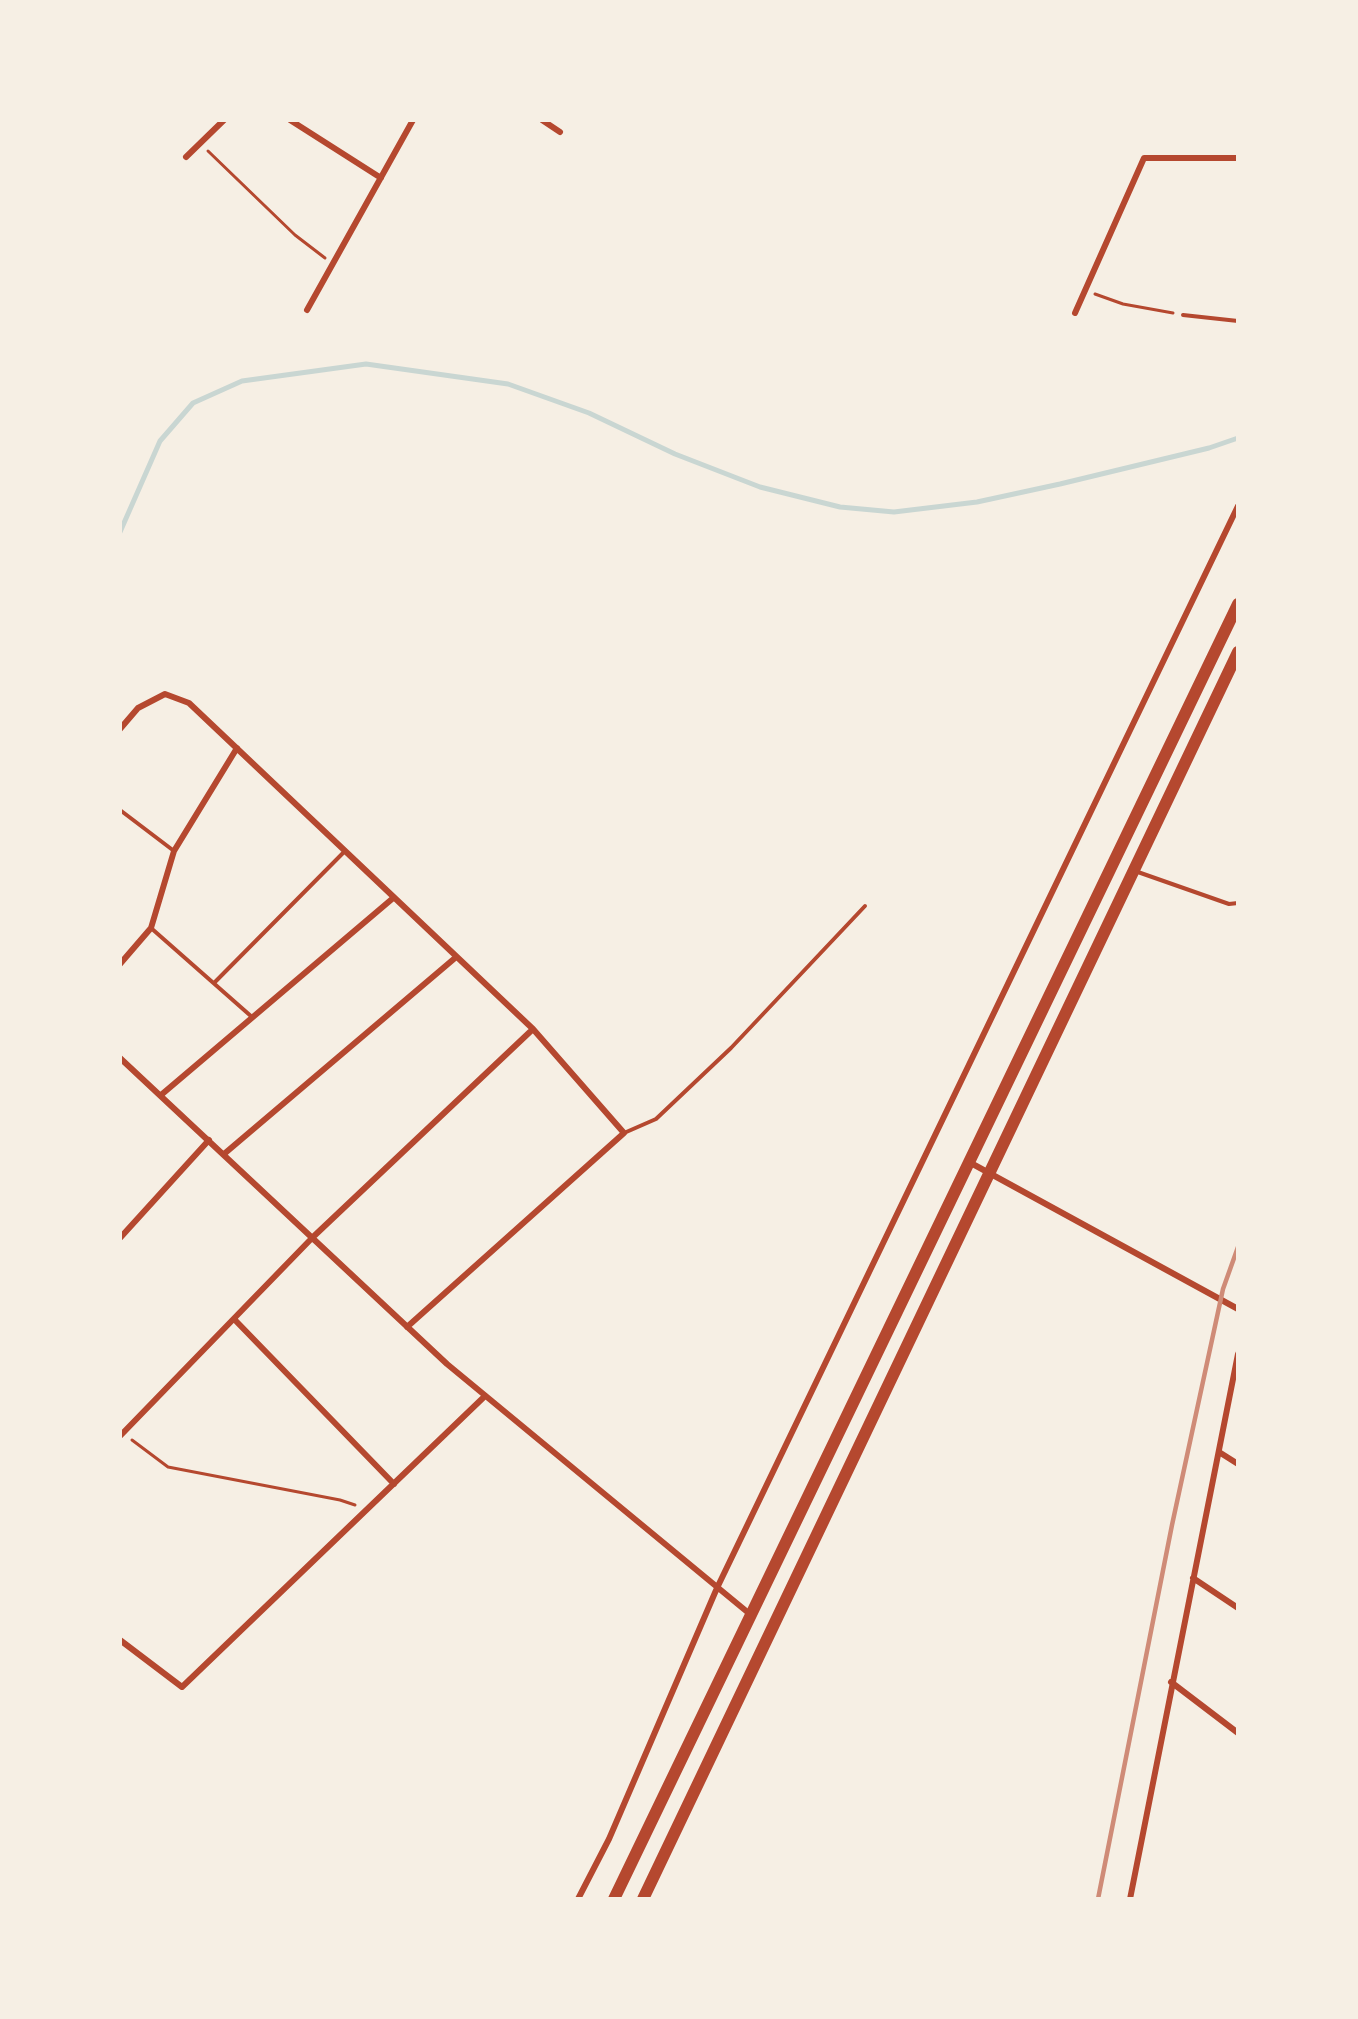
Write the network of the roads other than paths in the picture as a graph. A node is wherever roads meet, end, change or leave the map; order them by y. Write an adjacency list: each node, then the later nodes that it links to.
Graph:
1 (290, 120): 8 (street)
2 (413, 120): 8 (street)
3 (542, 120): 5 (street)
4 (220, 121): 6 (street)
5 (560, 132)
6 (186, 158)
7 (1238, 158): 10 (street)
8 (381, 178): 9 (street)
9 (307, 310)
10 (1075, 313)
11 (1183, 315): 12 (lane)
12 (1238, 321)
13 (1238, 506): 50 (street)
14 (1238, 604): 36 (highway)
15 (1238, 652): 21 (highway)
16 (120, 729): 17 (street)
17 (237, 748): 19 (street); 20 (street)
18 (120, 810): 19 (lane)
19 (174, 851): 25 (street)
20 (344, 852): 22 (street); 28 (lane)
21 (1134, 871): 23 (lane); 37 (highway)
22 (392, 899): 26 (street); 29 (street)
23 (1238, 903)
24 (865, 906): 33 (lane)
25 (151, 928): 27 (street); 28 (lane)
26 (455, 958): 30 (street); 35 (street)
27 (120, 964)
28 (214, 983): 29 (lane)
29 (253, 1017): 32 (street)
30 (533, 1029): 33 (street); 38 (street)
31 (120, 1058): 32 (street)
32 (160, 1095): 34 (street)
33 (624, 1133): 42 (street)
34 (209, 1140): 35 (street); 39 (street)
35 (224, 1154): 38 (street)
36 (969, 1162): 37 (street); 52 (highway)
37 (989, 1174): 40 (street); 58 (highway)
38 (314, 1237): 41 (street); 42 (street)
39 (120, 1238)
40 (1238, 1309)
41 (234, 1319): 45 (street); 48 (street)
42 (407, 1327): 44 (street)
43 (1238, 1354): 46 (street)
44 (485, 1396): 48 (street); 50 (street)
45 (122, 1435)
46 (1219, 1452): 47 (street); 49 (street)
47 (1238, 1464)
48 (394, 1484): 53 (street)
49 (1193, 1578): 51 (street); 54 (street)
50 (717, 1588): 52 (street); 56 (street)
51 (1238, 1608)
52 (752, 1615): 57 (highway)
53 (120, 1640)
54 (1171, 1682): 55 (street); 59 (street)
55 (1238, 1733)
56 (578, 1899)
57 (614, 1899)
58 (643, 1899)
59 (1130, 1899)

